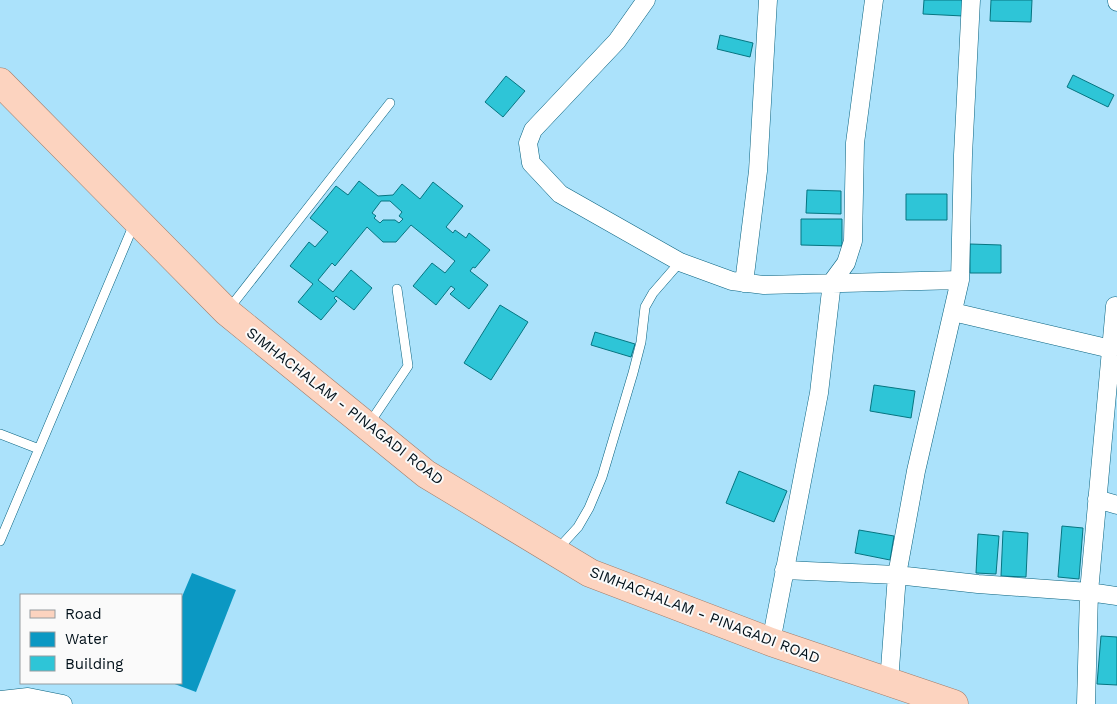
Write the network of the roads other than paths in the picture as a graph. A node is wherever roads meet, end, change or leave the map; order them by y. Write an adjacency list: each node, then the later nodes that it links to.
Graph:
1 (646, 0): 8 (street)
2 (768, 0): 11 (street)
3 (874, 0): 10 (street)
4 (971, 0): 9 (street)
5 (7, 93): 7 (main road, SIMHACHALAM - PINAGADI ROAD)
6 (390, 103): 14 (lane)
7 (136, 220): 14 (main road, SIMHACHALAM - PINAGADI ROAD); 19 (lane)
8 (680, 262): 11 (street); 23 (lane)
9 (960, 280): 10 (street); 15 (street)
10 (832, 282): 11 (street); 24 (street)
11 (744, 283)
12 (397, 289): 17 (lane)
13 (1116, 304): 16 (street)
14 (227, 312): 17 (main road, SIMHACHALAM - PINAGADI ROAD)
15 (953, 312): 16 (street); 25 (street)
16 (1110, 350): 20 (street)
17 (367, 426): 23 (main road, SIMHACHALAM - PINAGADI ROAD)
18 (0, 434): 19 (lane)
19 (39, 449): 22 (lane)
20 (1097, 499): 21 (street); 26 (street)
21 (1117, 505)
22 (0, 541)
23 (555, 552): 28 (main road, SIMHACHALAM - PINAGADI ROAD)
24 (784, 570): 25 (street); 28 (street)
25 (897, 575): 26 (street); 29 (street)
26 (1089, 592): 27 (street); 33 (street)
27 (1117, 596)
28 (770, 642): 29 (main road, SIMHACHALAM - PINAGADI ROAD)
29 (888, 682): 32 (main road, SIMHACHALAM - PINAGADI ROAD)
30 (0, 700): 31 (street)
31 (63, 704)
32 (954, 704)
33 (1086, 704)

